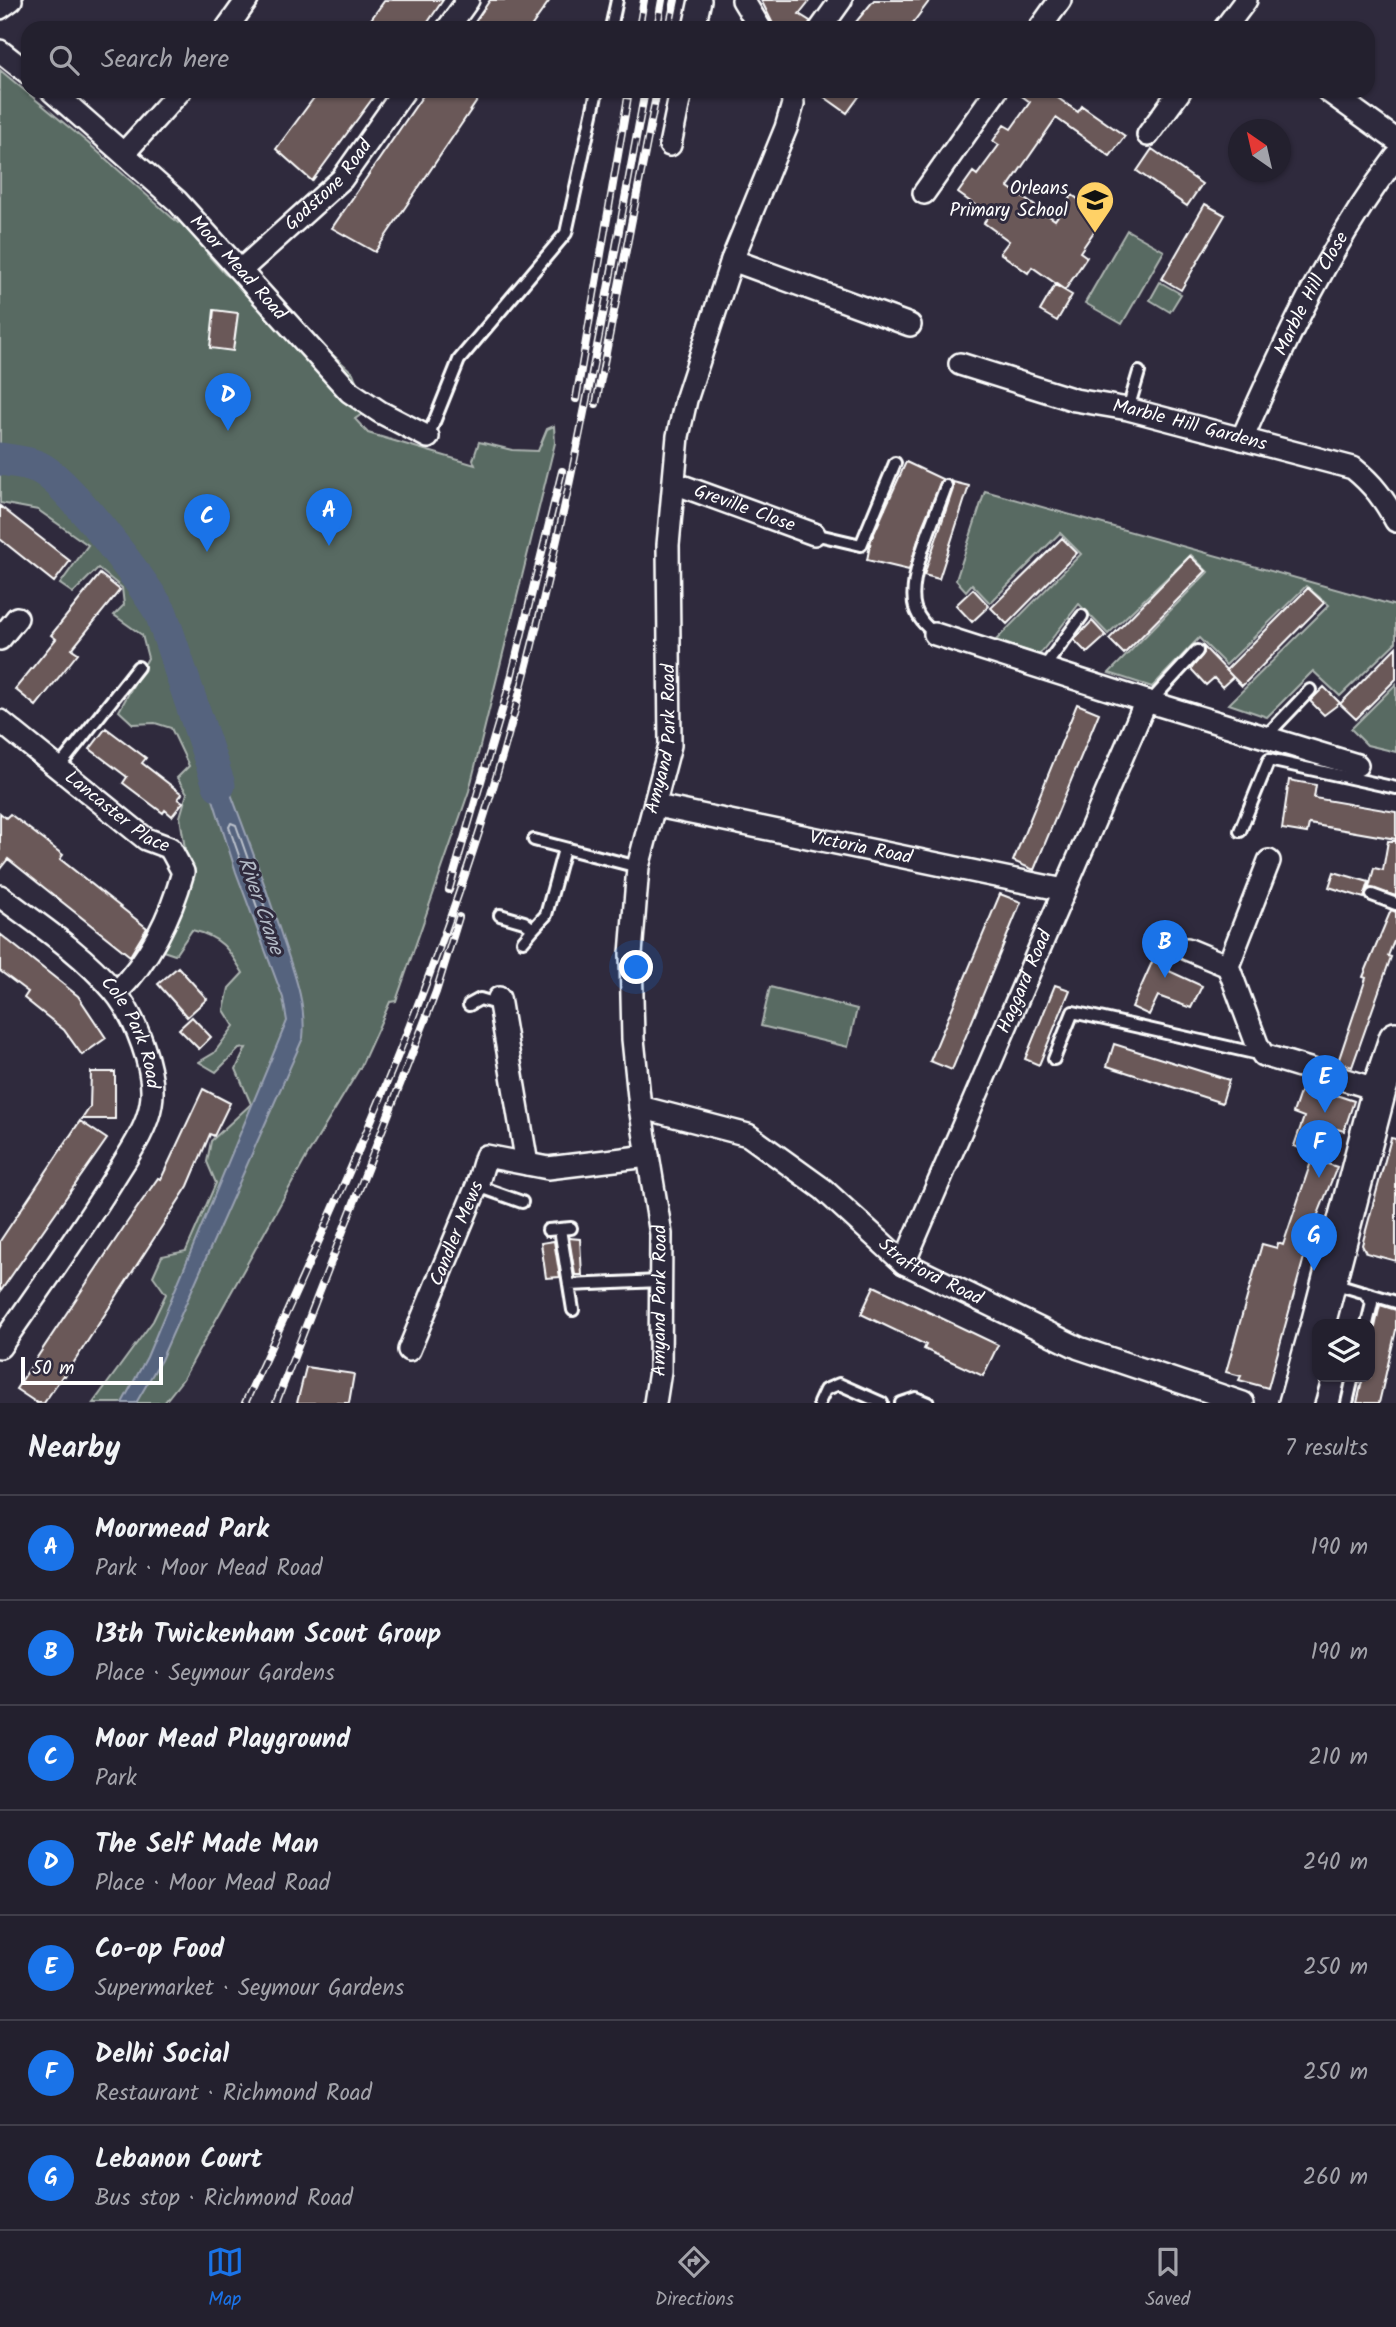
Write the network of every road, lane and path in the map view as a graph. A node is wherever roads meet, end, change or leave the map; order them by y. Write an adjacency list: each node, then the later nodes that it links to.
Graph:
1 (11, 0): 10 (street)
2 (247, 0): 11 (street)
3 (467, 0): 12 (street)
4 (618, 0): 13 (lane)
5 (700, 0): 14 (street)
6 (743, 0): 15 (street)
7 (841, 0): 16 (street)
8 (1060, 0): 17 (street)
9 (1245, 0): 18 (street)
10 (0, 8)
11 (232, 21)
12 (453, 21)
13 (613, 21)
14 (696, 21)
15 (756, 21)
16 (826, 21)
17 (1045, 21)
18 (1231, 21)
19 (0, 51): 20 (street)
20 (21, 68)
21 (60, 98): 33 (street, Moor Mead Road)
22 (174, 98): 33 (street)
23 (399, 98): 37 (street, Godstone Road)
24 (595, 98): 42 (lane)
25 (680, 98): 32 (street)
26 (793, 98): 36 (street, Amyand Park Road)
27 (991, 98): 35 (street)
28 (1175, 98): 30 (street)
29 (1338, 98): 31 (street)
30 (1148, 135)
31 (1396, 140)
32 (670, 145)
33 (125, 152): 37 (street, Moor Mead Road)
34 (1396, 157): 43 (street, Marble Hill Close)
35 (924, 193)
36 (732, 260): 38 (street); 45 (street, Amyand Park Road)
37 (242, 269): 42 (street, Moor Mead Road)
38 (909, 325)
39 (960, 364): 41 (street, Marble Hill Gardens)
40 (1139, 372): 41 (lane)
41 (1128, 409): 43 (street, Marble Hill Gardens)
42 (428, 437)
43 (1242, 439): 47 (street, Marble Hill Gardens)
44 (895, 463): 48 (lane)
45 (674, 483): 48 (street, Greville Close); 63 (street, Amyand Park Road)
46 (946, 486): 51 (lane)
47 (1396, 521)
48 (814, 534)
49 (1082, 616): 55 (lane)
50 (17, 618): 52 (street)
51 (935, 634): 55 (street)
52 (0, 639)
53 (1197, 650): 57 (lane)
54 (138, 667): 61 (lane)
55 (1043, 669): 57 (street)
56 (1310, 690): 59 (lane)
57 (1148, 702): 59 (street); 69 (street, Haggard Road)
58 (0, 721): 61 (street, Lancaster Place)
59 (1265, 737): 60 (street)
60 (1357, 765)
61 (59, 768): 78 (street, Lancaster Place)
62 (1396, 788): 64 (lane)
63 (657, 806): 68 (street, Amyand Park Road); 69 (street, Victoria Road)
64 (1240, 831)
65 (534, 840): 66 (lane)
66 (564, 849): 68 (lane); 74 (lane)
67 (1269, 861): 77 (street)
68 (638, 867): 85 (street, Amyand Park Road)
69 (1064, 890): 91 (street, Haggard Road)
70 (1372, 895): 72 (lane)
71 (0, 896): 78 (street, Cole Park Road)
72 (1396, 904)
73 (500, 915): 74 (lane)
74 (533, 929): 75 (lane)
75 (523, 941)
76 (1186, 949): 77 (street)
77 (1228, 966): 82 (street)
78 (116, 993): 100 (street, Cole Park Road)
79 (499, 1002): 80 (lane); 87 (street)
80 (469, 1005)
81 (1396, 1039): 84 (main road)
82 (1263, 1055): 83 (lane); 84 (street)
83 (1054, 1059)
84 (1386, 1081): 93 (main road)
85 (640, 1107): 86 (street, Amyand Park Road); 91 (street, Strafford Road)
86 (648, 1156): 87 (street, Candler Mews); 92 (street, Amyand Park Road)
87 (527, 1164): 88 (street, Candler Mews)
88 (477, 1186): 89 (lane); 102 (street, Candler Mews)
89 (522, 1202)
90 (560, 1229): 94 (lane)
91 (904, 1263): 109 (street, Strafford Road)
92 (660, 1281): 94 (lane); 104 (street, Amyand Park Road)
93 (1330, 1282): 95 (lane); 98 (main road)
94 (569, 1285): 97 (lane)
95 (1364, 1291): 96 (lane); 99 (lane)
96 (1396, 1302)
97 (573, 1310)
98 (1320, 1319)
99 (1368, 1319)
100 (0, 1347)
101 (1312, 1347): 110 (main road)
102 (409, 1350)
103 (1352, 1382): 111 (lane)
104 (655, 1403)
105 (819, 1403): 106 (lane)
106 (881, 1403)
107 (901, 1403): 108 (lane)
108 (928, 1403)
109 (1243, 1403)
110 (1296, 1403)
111 (1347, 1403)

